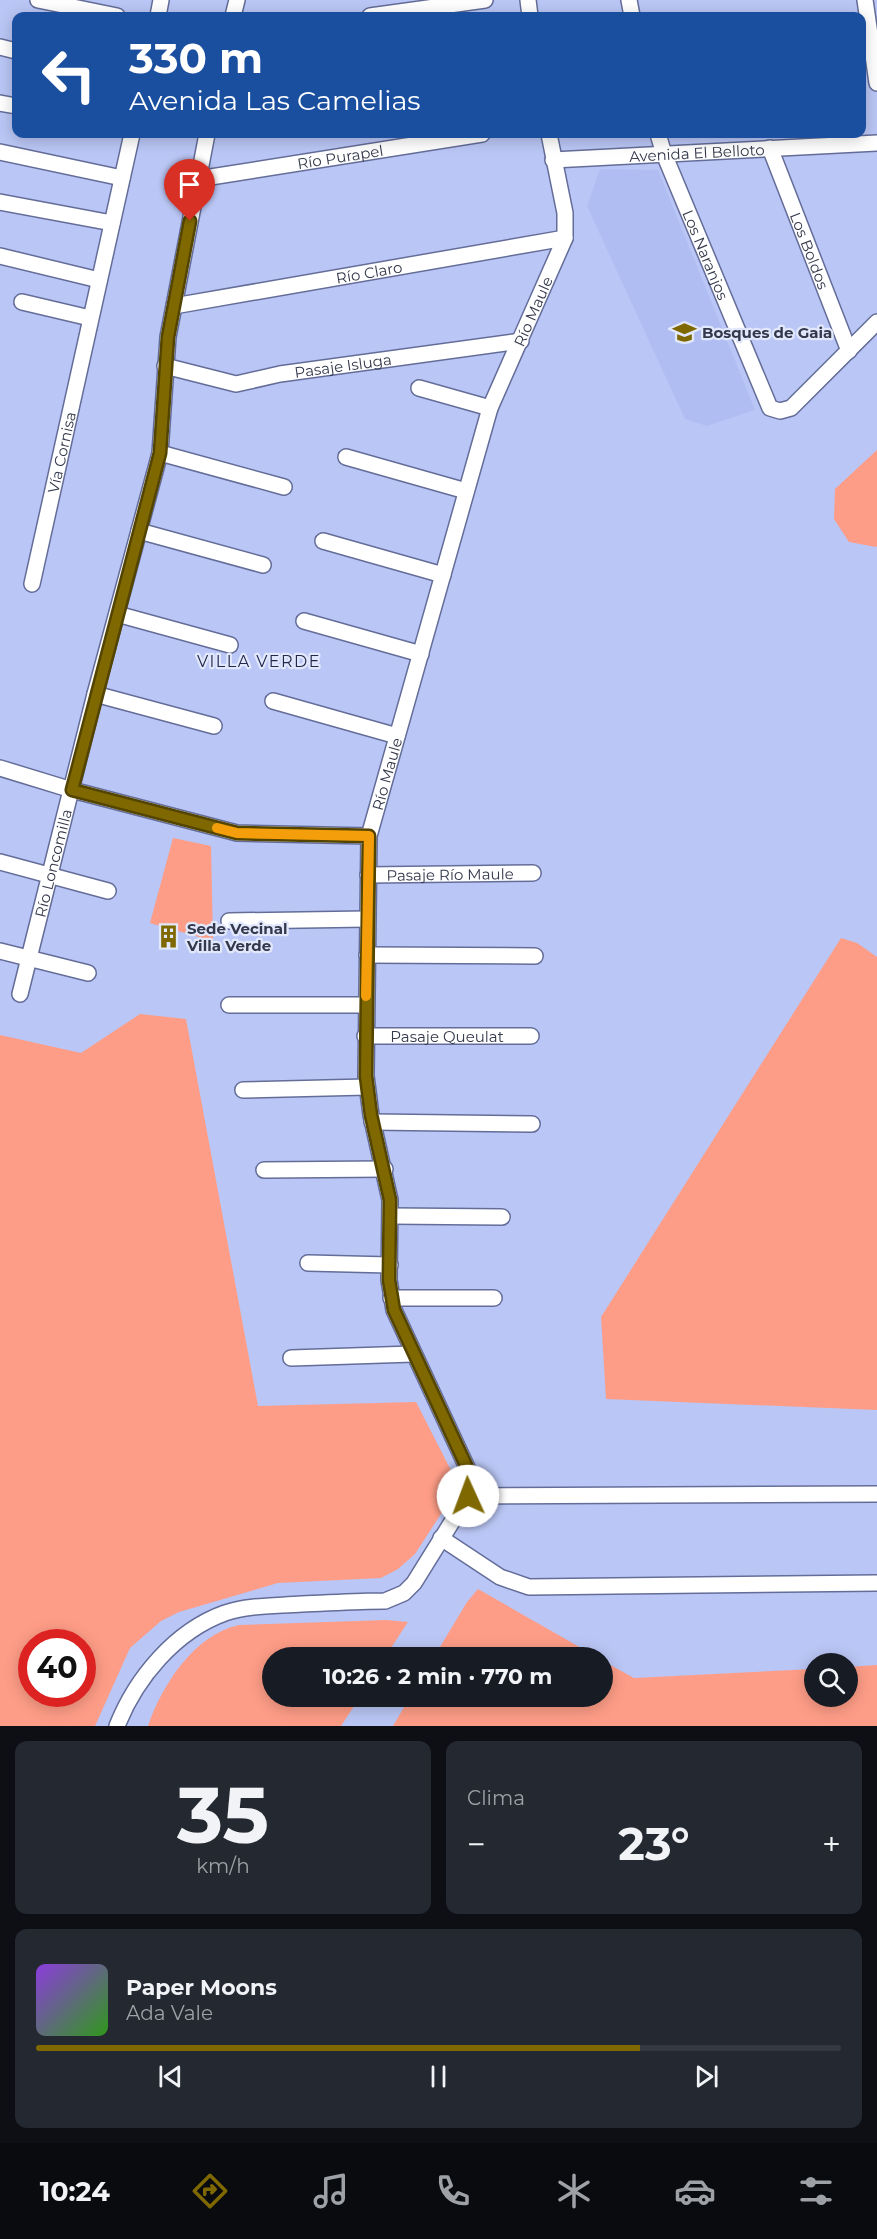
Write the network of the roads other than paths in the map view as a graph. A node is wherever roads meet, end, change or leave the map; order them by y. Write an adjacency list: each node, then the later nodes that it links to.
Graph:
1 (38, 0): 4 (street)
2 (485, 0): 5 (street)
3 (865, 0): 6 (street)
4 (97, 12)
5 (399, 12)
6 (870, 44): 7 (street)
7 (877, 83)
8 (131, 138): 18 (street, Vía Cornisa)
9 (206, 138): 19 (street, Río Loncomilla)
10 (457, 138): 19 (street, Río Purapel)
11 (550, 138): 17 (street, Río Maule)
12 (659, 138): 16 (street, Los Naranjos)
13 (877, 143): 14 (street, Avenida El Belloto)
14 (770, 148): 16 (street, Avenida El Belloto); 30 (street, Los Boldos)
15 (0, 152): 18 (street)
16 (664, 154): 17 (street, Avenida El Belloto); 30 (street, Los Naranjos)
17 (553, 160): 22 (street, Río Maule)
18 (122, 178): 21 (street, Vía Cornisa)
19 (198, 179): 26 (street, Río Loncomilla)
20 (0, 202): 21 (street)
21 (112, 223): 24 (street, Vía Cornisa)
22 (565, 238): 26 (street, Río Claro); 29 (street, Río Maule)
23 (0, 256): 24 (street)
24 (99, 280): 27 (street, Vía Cornisa)
25 (22, 302): 27 (street)
26 (174, 306): 31 (street, Río Loncomilla)
27 (90, 318): 42 (street, Vía Cornisa)
28 (877, 321): 30 (street, Los Naranjos)
29 (521, 341): 31 (street, Pasaje Isluga); 33 (street, Río Maule)
30 (849, 351)
31 (165, 366): 34 (street, Río Loncomilla)
32 (419, 388): 33 (street)
33 (489, 408): 37 (street, Río Maule)
34 (160, 453): 36 (street); 38 (street, Río Loncomilla)
35 (346, 457): 37 (street)
36 (284, 487)
37 (466, 491): 41 (street, Río Maule)
38 (139, 531): 40 (street); 43 (street, Río Loncomilla)
39 (323, 541): 41 (street)
40 (262, 565)
41 (443, 575): 46 (street, Río Maule)
42 (32, 584)
43 (117, 614): 45 (street); 47 (street, Río Loncomilla)
44 (304, 621): 46 (street)
45 (230, 645)
46 (421, 654): 50 (street, Río Maule)
47 (95, 694): 49 (street); 52 (street, Río Loncomilla)
48 (273, 701): 50 (street)
49 (214, 726)
50 (398, 736): 53 (street, Río Maule)
51 (0, 768): 52 (street)
52 (72, 790): 53 (street); 56 (street, Río Loncomilla)
53 (369, 836): 57 (street, Río Maule)
54 (0, 862): 56 (street)
55 (533, 873): 57 (street, Pasaje Río Maule)
56 (50, 875): 58 (street); 64 (street, Río Loncomilla)
57 (368, 875): 59 (street, Río Maule)
58 (108, 891)
59 (367, 919): 60 (street); 62 (street, Río Maule)
60 (229, 921)
61 (0, 951): 64 (street)
62 (367, 955): 63 (street); 68 (street, Río Maule)
63 (535, 956)
64 (30, 959): 65 (street); 66 (street, Río Loncomilla)
65 (88, 973)
66 (20, 994)
67 (229, 1005): 68 (street)
68 (366, 1005): 69 (street, Río Maule)
69 (365, 1036): 70 (street, Pasaje Queulat); 71 (street, Río Maule)
70 (531, 1036)
71 (367, 1087): 72 (street); 73 (street, Río Maule)
72 (243, 1090)
73 (372, 1122): 74 (street); 75 (street, Río Maule)
74 (532, 1124)
75 (385, 1169): 76 (street); 77 (street, Río Maule)
76 (264, 1170)
77 (391, 1216): 78 (street); 80 (street, Río Maule)
78 (502, 1217)
79 (308, 1263): 80 (street)
80 (390, 1265): 81 (street, Río Maule)
81 (391, 1298): 82 (street); 83 (street, Río Maule)
82 (494, 1298)
83 (413, 1354): 84 (street); 86 (street, Río Maule)
84 (291, 1358)
85 (877, 1494): 86 (street)
86 (468, 1496): 87 (street)
87 (441, 1538): 88 (street); 89 (street)
88 (877, 1583)
89 (117, 1726)

